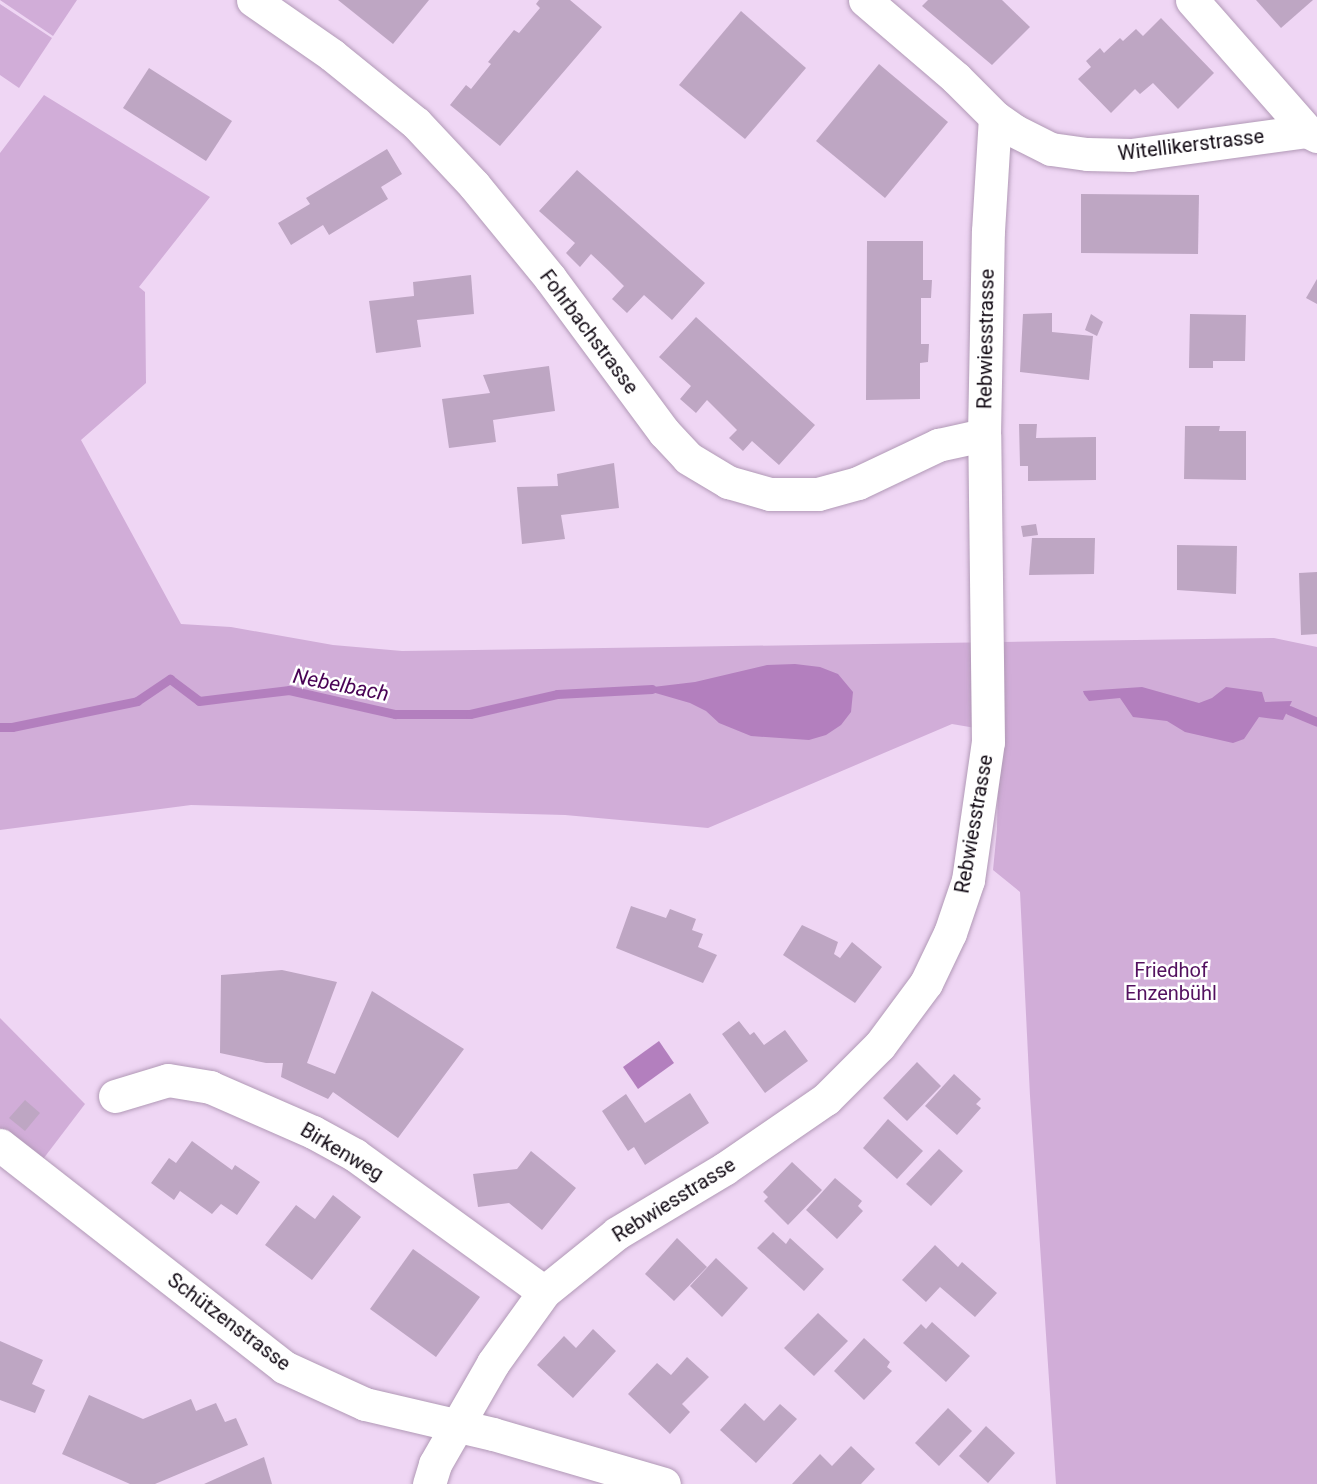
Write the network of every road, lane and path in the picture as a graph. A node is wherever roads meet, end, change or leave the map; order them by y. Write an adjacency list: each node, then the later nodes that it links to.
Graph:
1 (253, 0): 6 (street, Fohrbachstrasse)
2 (865, 0): 4 (street, Witellikerstrasse)
3 (1192, 0): 5 (street)
4 (995, 117): 5 (street, Witellikerstrasse); 6 (street, Rebwiesstrasse)
5 (1312, 134)
6 (984, 435): 9 (street, Rebwiesstrasse)
7 (115, 1096): 9 (street, Birkenweg)
8 (0, 1145): 10 (street, Schützenstrasse)
9 (544, 1292): 10 (street, Rebwiesstrasse)
10 (459, 1426): 11 (street, Rebwiesstrasse); 12 (street, Schützenstrasse)
11 (429, 1484)
12 (664, 1484)

